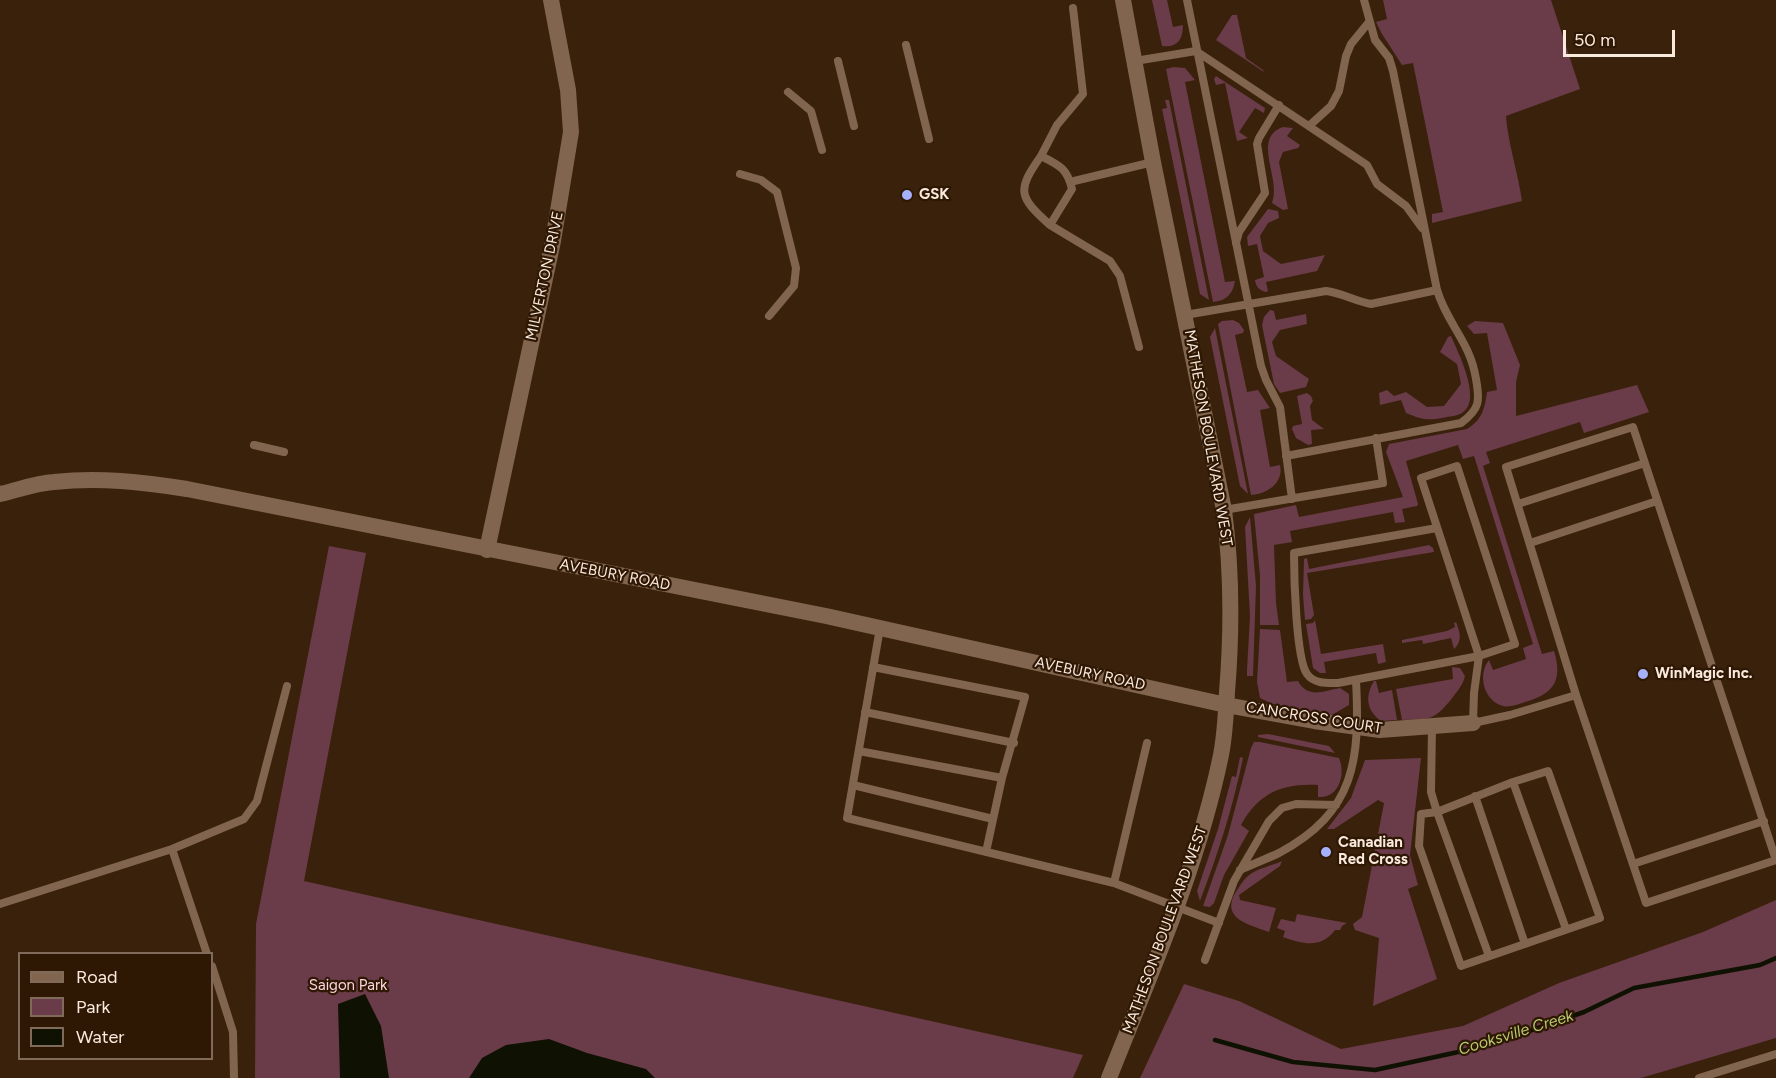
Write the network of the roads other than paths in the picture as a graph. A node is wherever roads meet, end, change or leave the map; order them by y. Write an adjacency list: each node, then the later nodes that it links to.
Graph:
1 (551, 0): 41 (street, MILVERTON DRIVE)
2 (1124, 0): 10 (street, MATHESON BOULEVARD WEST)
3 (1187, 0): 8 (lane)
4 (1364, 0): 6 (lane)
5 (1072, 8): 17 (lane)
6 (1369, 22): 14 (lane); 22 (lane)
7 (906, 45): 15 (lane)
8 (1197, 51): 10 (lane); 12 (lane); 23 (lane)
9 (838, 61): 13 (lane)
10 (1135, 61): 18 (street, MATHESON BOULEVARD WEST)
11 (788, 92): 16 (lane)
12 (1279, 105): 14 (lane); 23 (lane)
13 (854, 126)
14 (1309, 126): 22 (lane)
15 (929, 139)
16 (822, 150)
17 (1041, 156): 20 (lane); 21 (lane)
18 (1153, 162): 20 (lane); 26 (street, MATHESON BOULEVARD WEST)
19 (740, 174): 27 (lane)
20 (1070, 182): 21 (lane)
21 (1050, 225): 28 (lane)
22 (1424, 230): 24 (lane)
23 (1236, 244): 25 (lane)
24 (1437, 290): 25 (lane); 29 (lane)
25 (1247, 303): 26 (lane); 32 (lane)
26 (1185, 315): 38 (street, MATHESON BOULEVARD WEST)
27 (769, 316)
28 (1139, 347)
29 (1376, 438): 32 (lane); 35 (lane)
30 (254, 445): 31 (lane)
31 (284, 452)
32 (1286, 456): 35 (lane)
33 (1645, 463): 36 (lane); 37 (lane); 37 (lane)
34 (0, 494): 41 (street, AVEBURY ROAD)
35 (1292, 499): 38 (lane)
36 (1657, 501): 40 (lane); 63 (lane)
37 (1518, 504): 40 (lane)
38 (1224, 510): 48 (street, MATHESON BOULEVARD WEST)
39 (1437, 528): 43 (lane); 43 (lane); 45 (lane)
40 (1530, 543): 47 (lane)
41 (487, 550): 42 (street, AVEBURY ROAD)
42 (880, 628): 44 (lane); 48 (street, AVEBURY ROAD)
43 (1479, 656): 45 (lane); 50 (lane)
44 (873, 667): 49 (lane); 53 (lane)
45 (1356, 680): 52 (lane)
46 (287, 686): 64 (lane)
47 (1576, 695): 50 (lane); 66 (lane)
48 (1226, 705): 52 (street, CANCROSS COURT); 70 (street, MATHESON BOULEVARD WEST)
49 (865, 712): 53 (lane); 55 (lane)
50 (1473, 723): 51 (street, CANCROSS COURT)
51 (1432, 727): 52 (street, CANCROSS COURT); 61 (lane)
52 (1358, 728): 60 (lane)
53 (1014, 743): 56 (lane)
54 (1147, 743): 68 (lane)
55 (859, 751): 56 (lane); 58 (lane)
56 (1002, 778): 62 (lane)
57 (1513, 782): 59 (lane); 72 (lane); 72 (lane)
58 (853, 785): 62 (lane); 65 (lane)
59 (1475, 796): 61 (lane); 73 (lane)
60 (1336, 805): 67 (lane); 67 (lane)
61 (1437, 812): 75 (lane); 75 (lane)
62 (993, 819): 65 (lane)
63 (1764, 821): 66 (lane); 66 (lane)
64 (172, 849): 69 (lane); 74 (lane)
65 (986, 852): 68 (lane)
66 (1633, 864)
67 (1240, 870): 71 (lane)
68 (1114, 883): 70 (lane)
69 (0, 904)
70 (1176, 906): 71 (lane); 80 (street, MATHESON BOULEVARD WEST)
71 (1219, 924): 76 (lane)
72 (1566, 929): 73 (lane)
73 (1525, 944): 75 (lane)
74 (206, 952)
75 (1489, 956)
76 (1205, 960)
77 (213, 969): 79 (lane)
78 (1776, 1054): 81 (lane)
79 (234, 1078)
80 (1109, 1078)
81 (1699, 1078)

